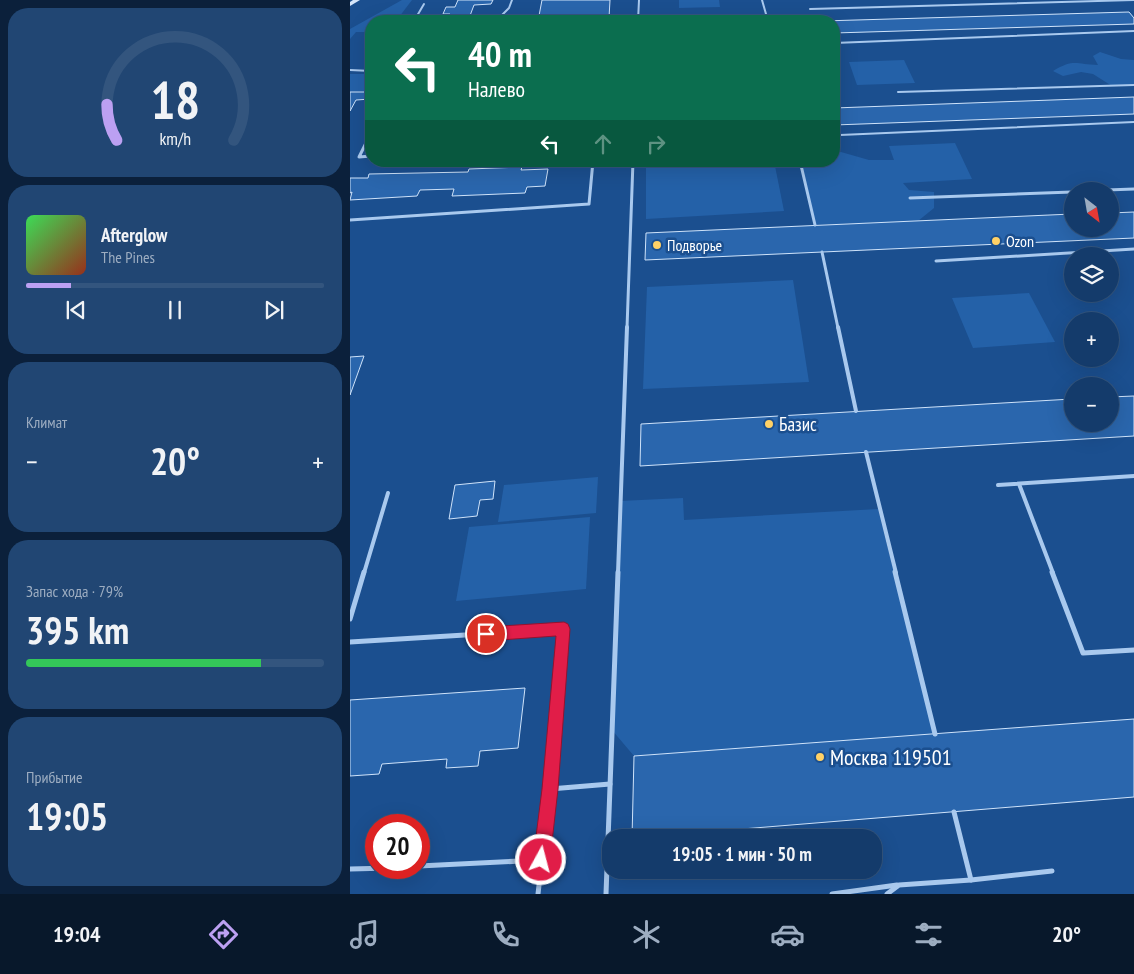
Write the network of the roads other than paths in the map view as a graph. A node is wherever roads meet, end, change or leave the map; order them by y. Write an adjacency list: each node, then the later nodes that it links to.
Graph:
1 (357, 0): 6 (street)
2 (512, 0): 10 (lane)
3 (639, 0): 11 (lane)
4 (762, 0): 12 (lane)
5 (1134, 0): 8 (lane)
6 (350, 4)
7 (424, 4): 9 (lane)
8 (810, 9)
9 (418, 15)
10 (502, 15)
11 (638, 15)
12 (766, 15)
13 (1134, 32): 14 (lane)
14 (840, 43)
15 (350, 70): 16 (lane)
16 (365, 71)
17 (1134, 85): 18 (lane)
18 (898, 92)
19 (1134, 122): 20 (lane)
20 (840, 135)
21 (365, 145): 22 (lane)
22 (365, 156)
23 (592, 167): 30 (lane)
24 (633, 167): 46 (lane)
25 (801, 167): 31 (lane)
26 (1134, 189): 27 (lane)
27 (1119, 190)
28 (1064, 192): 29 (lane)
29 (910, 198)
30 (350, 220)
31 (815, 226)
32 (1134, 249): 34 (lane)
33 (822, 252): 35 (lane)
34 (936, 261)
35 (856, 412)
36 (866, 452): 45 (lane)
37 (1134, 476): 38 (lane)
38 (1019, 484): 39 (lane); 44 (lane)
39 (998, 485)
40 (388, 493): 41 (lane)
41 (352, 609): 42 (lane)
42 (350, 619)
43 (350, 642): 47 (lane)
44 (1134, 650)
45 (936, 734)
46 (610, 784): 47 (lane); 57 (lane)
47 (550, 789): 49 (lane)
48 (954, 812): 54 (lane)
49 (541, 860): 50 (lane); 56 (lane)
50 (430, 865)
51 (365, 869): 52 (lane)
52 (350, 870)
53 (1052, 871): 54 (lane)
54 (971, 880): 55 (lane)
55 (899, 885): 58 (lane); 59 (lane)
56 (538, 894)
57 (606, 894)
58 (832, 894)
59 (887, 894)

